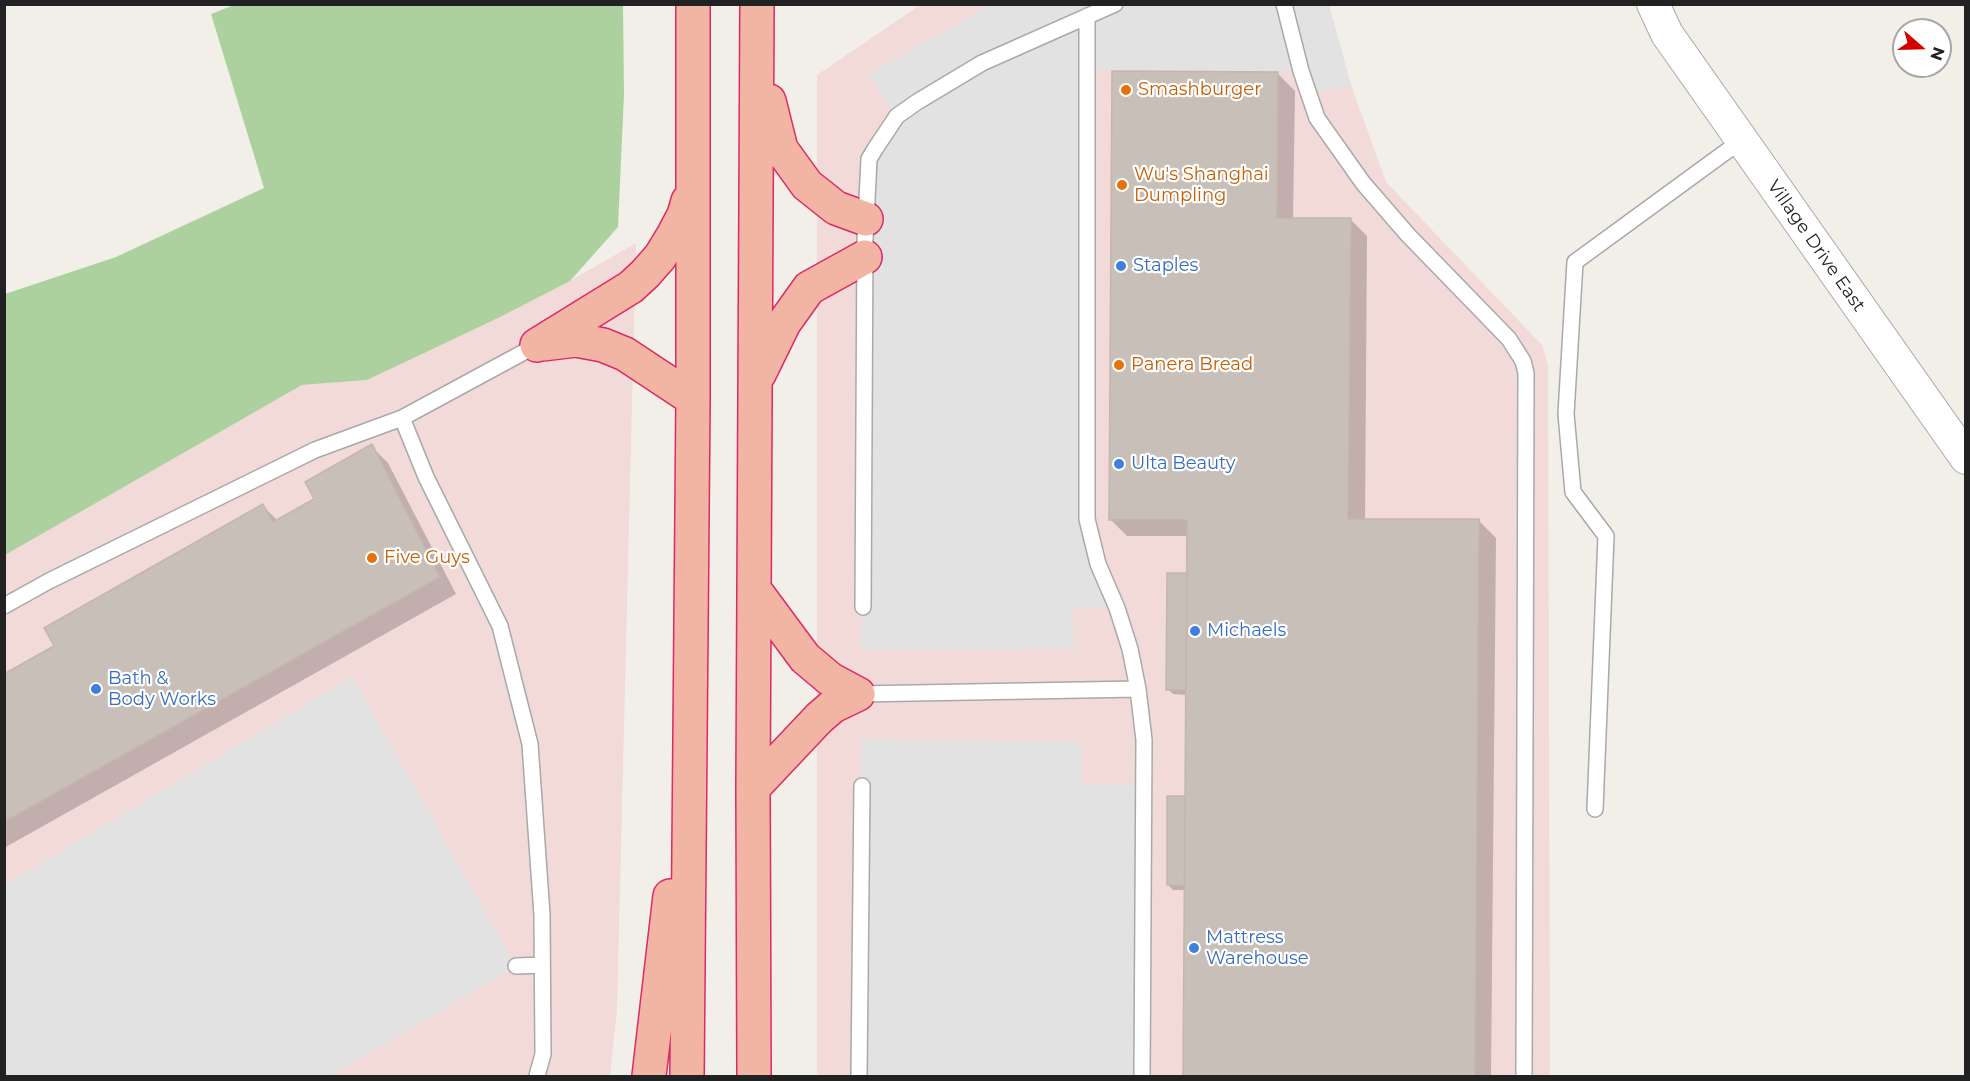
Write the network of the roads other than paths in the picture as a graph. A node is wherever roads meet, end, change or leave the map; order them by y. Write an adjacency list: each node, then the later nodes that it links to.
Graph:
1 (693, 4): 9 (highway)
2 (757, 4): 7 (highway)
3 (1114, 4): 6 (lane)
4 (1284, 4): 34 (lane)
5 (1653, 4): 8 (street, Village Drive East)
6 (1087, 15): 10 (lane); 20 (lane)
7 (757, 50): 10 (highway); 13 (highway)
8 (1742, 140): 16 (street, Village Drive East); 25 (lane)
9 (692, 188): 12 (highway); 14 (highway)
10 (866, 219): 11 (lane)
11 (865, 257): 13 (highway); 19 (lane)
12 (537, 345): 14 (highway); 15 (lane)
13 (755, 381): 17 (highway)
14 (693, 399): 22 (highway)
15 (402, 418): 18 (lane); 26 (lane)
16 (1965, 458)
17 (754, 589): 21 (highway); 24 (highway)
18 (4, 606)
19 (863, 607)
20 (1138, 689): 21 (lane); 33 (lane)
21 (858, 694): 24 (highway)
22 (690, 728): 29 (highway); 30 (highway)
23 (862, 786): 32 (lane)
24 (753, 788): 31 (highway)
25 (1595, 809)
26 (542, 965): 27 (lane); 28 (lane)
27 (516, 966)
28 (537, 1077)
29 (649, 1077)
30 (687, 1077)
31 (754, 1077)
32 (859, 1077)
33 (1142, 1077)
34 (1524, 1077)

